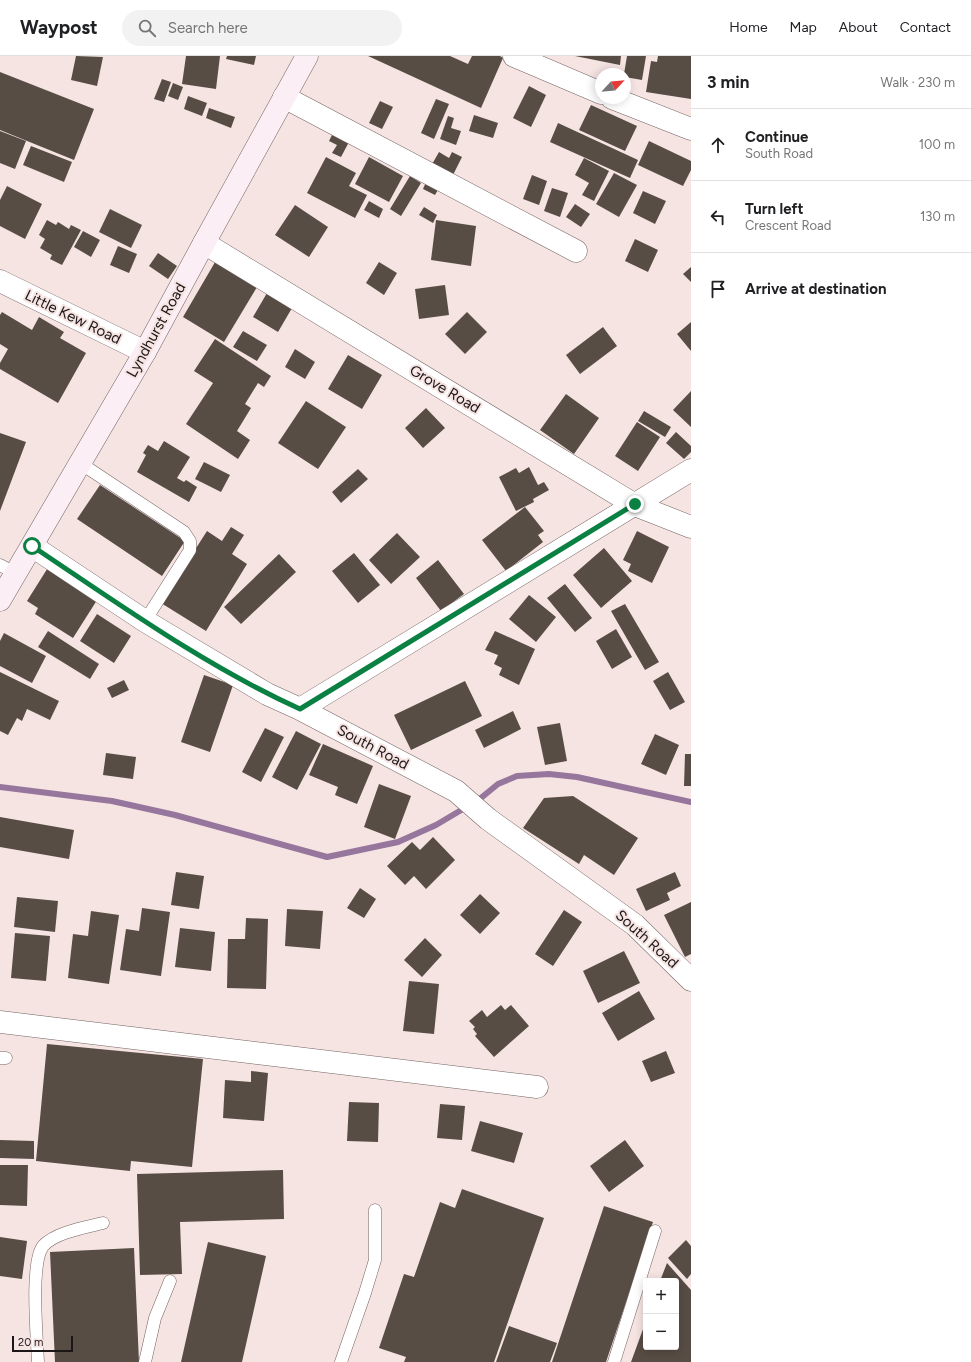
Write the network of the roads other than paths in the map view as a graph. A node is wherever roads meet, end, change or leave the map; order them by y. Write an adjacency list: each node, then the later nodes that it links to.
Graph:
1 (307, 56): 4 (main road, Lyndhurst Road)
2 (514, 56): 3 (street)
3 (595, 91)
4 (284, 96): 7 (main road, Lyndhurst Road); 8 (street)
5 (627, 104): 6 (street)
6 (691, 129)
7 (204, 243): 10 (main road, Lyndhurst Road); 13 (street, Grove Road)
8 (576, 251)
9 (0, 281): 10 (street, Little Kew Road)
10 (145, 352): 11 (main road, Lyndhurst Road)
11 (80, 463): 15 (main road, Lyndhurst Road); 18 (lane)
12 (691, 470): 13 (street)
13 (635, 504): 14 (street, Grove Road); 19 (street)
14 (691, 527)
15 (32, 546): 16 (main road, Lyndhurst Road); 18 (street, South Road)
16 (8, 569): 17 (main road, Lyndhurst Road)
17 (0, 600)
18 (144, 621): 19 (street, South Road)
19 (300, 709): 20 (street, South Road)
20 (691, 980)
21 (0, 1022): 22 (street)
22 (537, 1087)
23 (375, 1210): 29 (lane)
24 (103, 1223): 27 (lane)
25 (655, 1231): 30 (lane)
26 (170, 1281): 28 (lane)
27 (38, 1362)
28 (145, 1362)
29 (341, 1362)
30 (614, 1362)

